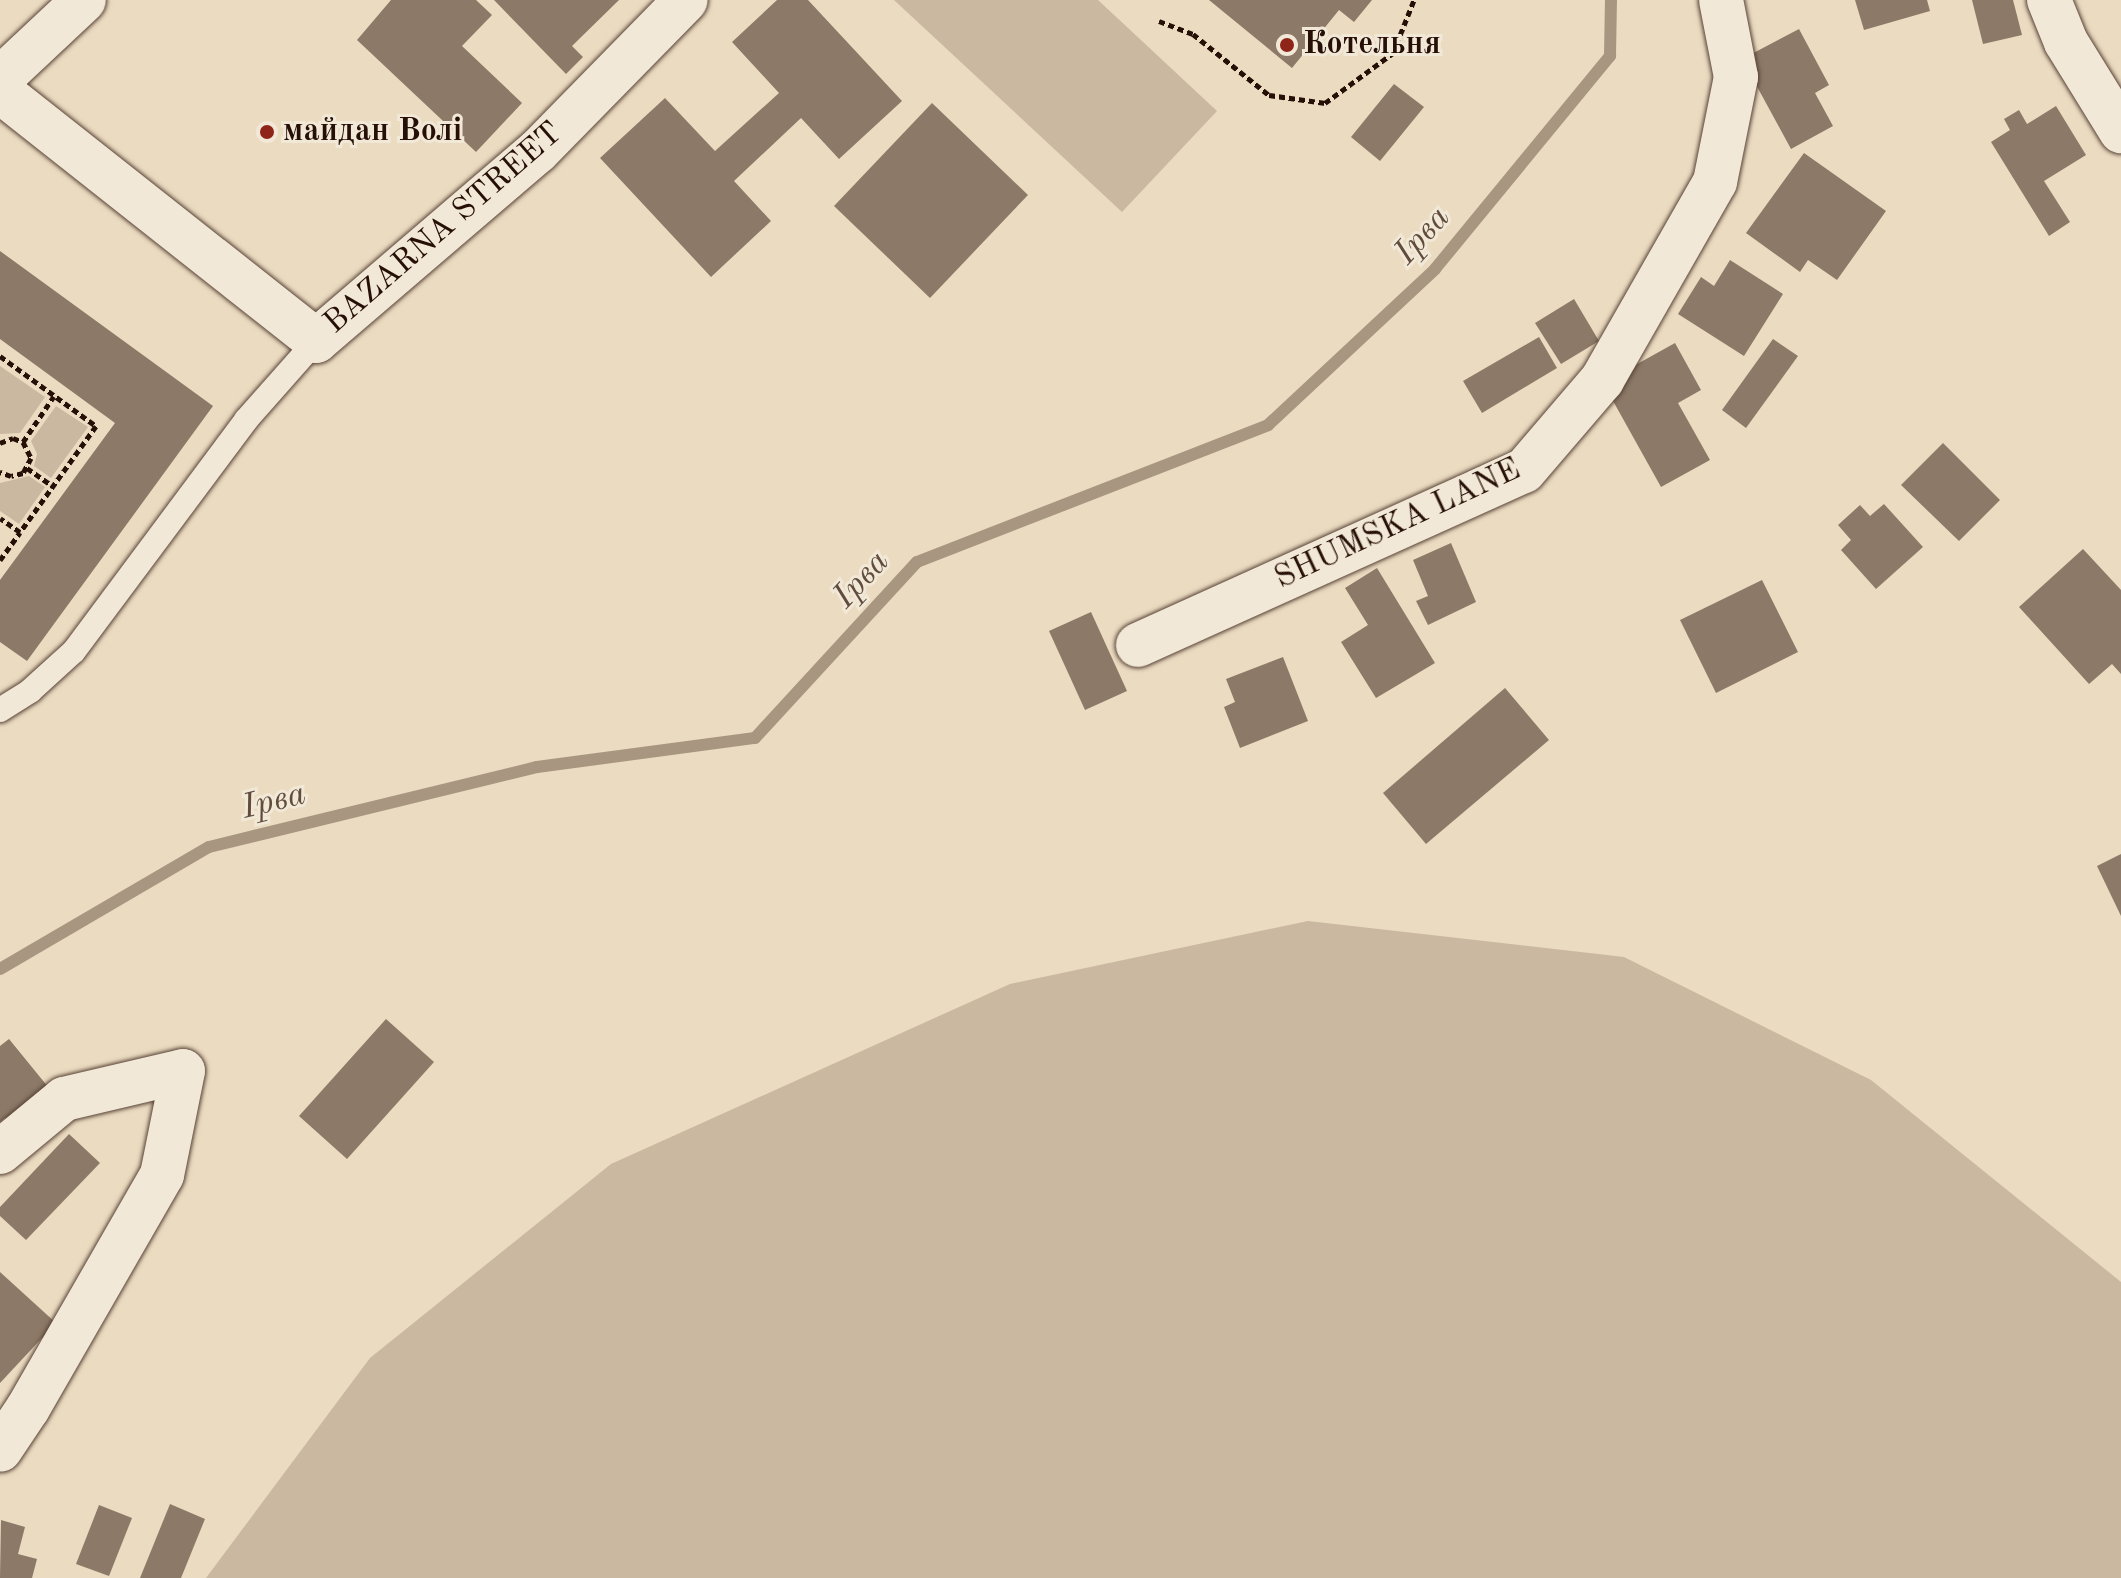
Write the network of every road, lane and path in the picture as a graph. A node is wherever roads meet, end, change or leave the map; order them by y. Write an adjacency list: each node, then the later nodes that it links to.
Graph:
1 (84, 0): 7 (street)
2 (686, 0): 10 (street, BAZARNA STREET)
3 (1414, 0): 6 (path)
4 (1721, 0): 21 (street, SHUMSKA LANE)
5 (2049, 0): 9 (street)
6 (1159, 21)
7 (0, 79)
8 (0, 91): 10 (street, BAZARNA STREET)
9 (2121, 131)
10 (316, 341): 22 (lane)
11 (0, 356): 12 (path)
12 (54, 396): 13 (path); 17 (path)
13 (23, 442): 14 (path); 15 (path)
14 (0, 443)
15 (27, 468): 16 (path); 17 (path)
16 (0, 472)
17 (53, 486): 19 (path)
18 (0, 518): 19 (path)
19 (20, 532): 20 (path)
20 (0, 560)
21 (1138, 645)
22 (0, 710)
23 (0, 1152): 24 (street)
24 (0, 1450)

